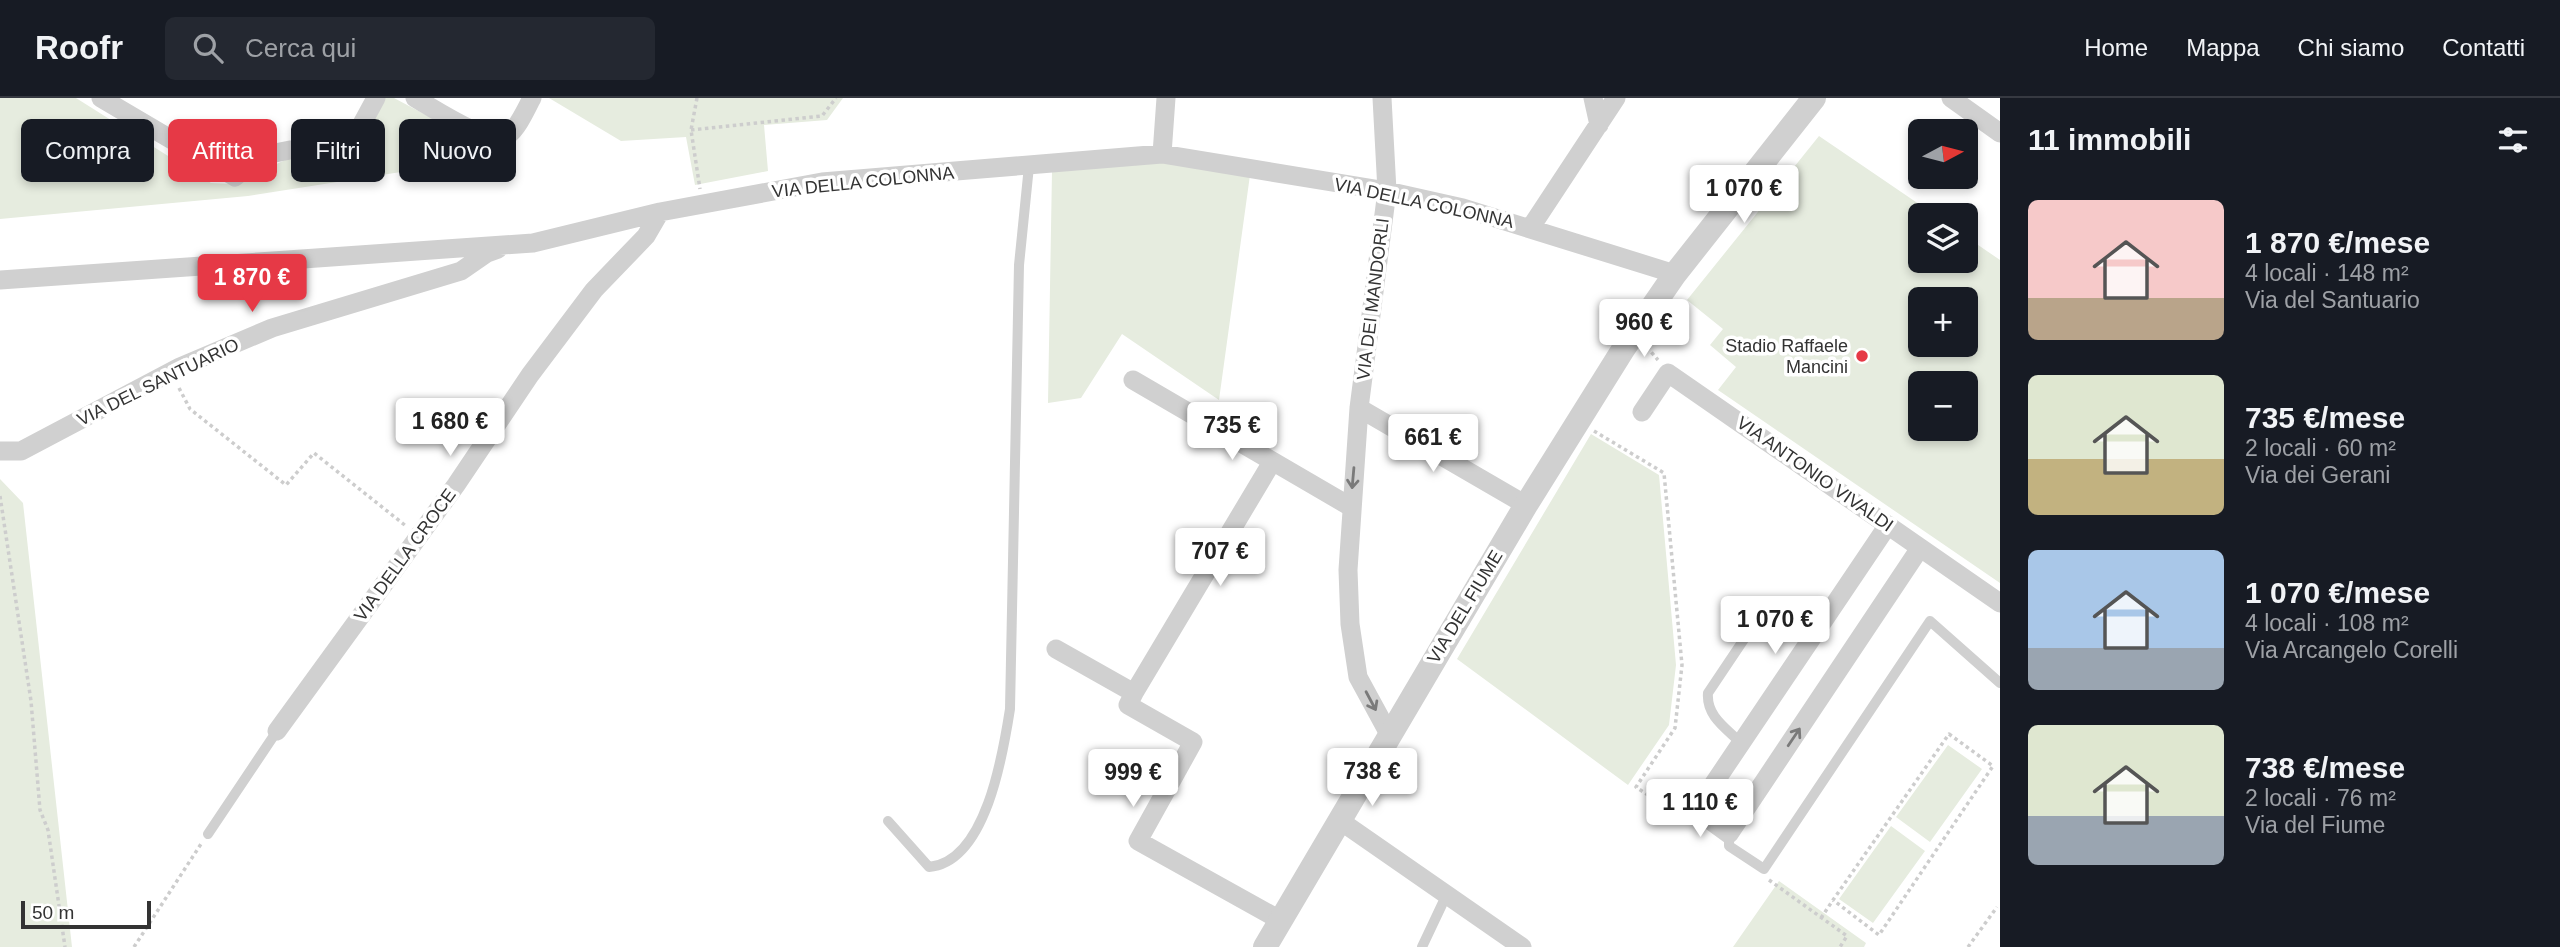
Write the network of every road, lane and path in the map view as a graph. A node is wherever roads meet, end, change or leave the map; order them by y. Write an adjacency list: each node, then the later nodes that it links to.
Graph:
1 (102, 98): 2 (street)
2 (376, 98)
3 (415, 98): 4 (street)
4 (532, 98)
5 (697, 98): 14 (path)
6 (836, 98): 14 (path)
7 (1166, 98): 16 (street)
8 (1382, 98): 18 (street, VIA DEI MANDORLI)
9 (1592, 98): 13 (street)
10 (1616, 98): 13 (street)
11 (1814, 98): 23 (street, VIA DEL FIUME)
12 (1951, 98): 15 (street)
13 (1599, 125): 21 (street)
14 (691, 130): 19 (path)
15 (2000, 133)
16 (1162, 154): 17 (street, VIA DELLA COLONNA); 18 (street, VIA DELLA COLONNA)
17 (1029, 166): 19 (street, VIA DELLA COLONNA); 50 (lane)
18 (1387, 191): 21 (street, VIA DELLA COLONNA); 29 (street, VIA DEI MANDORLI)
19 (702, 205): 20 (street, VIA DELLA COLONNA)
20 (660, 212): 22 (street, VIA DELLA COLONNA); 38 (street, VIA DELLA CROCE)
21 (1531, 227): 23 (street, VIA DELLA COLONNA)
22 (516, 244): 24 (street, VIA DELLA COLONNA); 26 (street, VIA DEL SANTUARIO)
23 (1675, 274): 31 (street, VIA DEL FIUME)
24 (0, 280)
25 (1642, 341): 27 (path)
26 (180, 367): 32 (street, VIA DEL SANTUARIO); 38 (path)
27 (1668, 373): 30 (street); 37 (street, VIA ANTONIO VIVALDI)
28 (1133, 380): 33 (street)
29 (1359, 408): 35 (street); 36 (street, VIA DEI MANDORLI, one-way to 36)
30 (1642, 412)
31 (1577, 421): 35 (street, VIA DEL FIUME); 48 (path)
32 (0, 451)
33 (1272, 462): 36 (street); 44 (street)
34 (0, 496): 59 (path)
35 (1526, 505): 46 (street, VIA DEL FIUME)
36 (1351, 507): 46 (street, VIA DEI MANDORLI, one-way to 46)
37 (1888, 525): 39 (street, VIA ANTONIO VIVALDI); 47 (street)
38 (419, 537): 45 (street, VIA DELLA CROCE)
39 (1920, 548): 41 (street, VIA ANTONIO VIVALDI); 52 (street, one-way to 39)
40 (1769, 602): 47 (lane)
41 (2000, 603)
42 (1056, 649): 44 (street)
43 (2000, 682): 53 (lane)
44 (1134, 693): 58 (street)
45 (276, 731): 51 (lane)
46 (1389, 734): 49 (street, VIA DEL FIUME)
47 (1741, 743): 48 (street)
48 (1696, 810): 52 (street)
49 (1339, 820): 54 (street); 58 (street, VIA DEL FIUME)
50 (888, 821)
51 (208, 834): 60 (path)
52 (1728, 834): 53 (lane)
53 (1764, 869): 57 (path)
54 (1447, 894): 62 (lane); 63 (street)
55 (1833, 900): 55 (path); 57 (path)
56 (1997, 907): 65 (path)
57 (1821, 918): 64 (path)
58 (1280, 920): 61 (street, VIA DEL FIUME)
59 (65, 947)
60 (134, 947)
61 (1265, 947)
62 (1422, 947)
63 (1522, 947)
64 (1840, 947)
65 (1968, 947)

